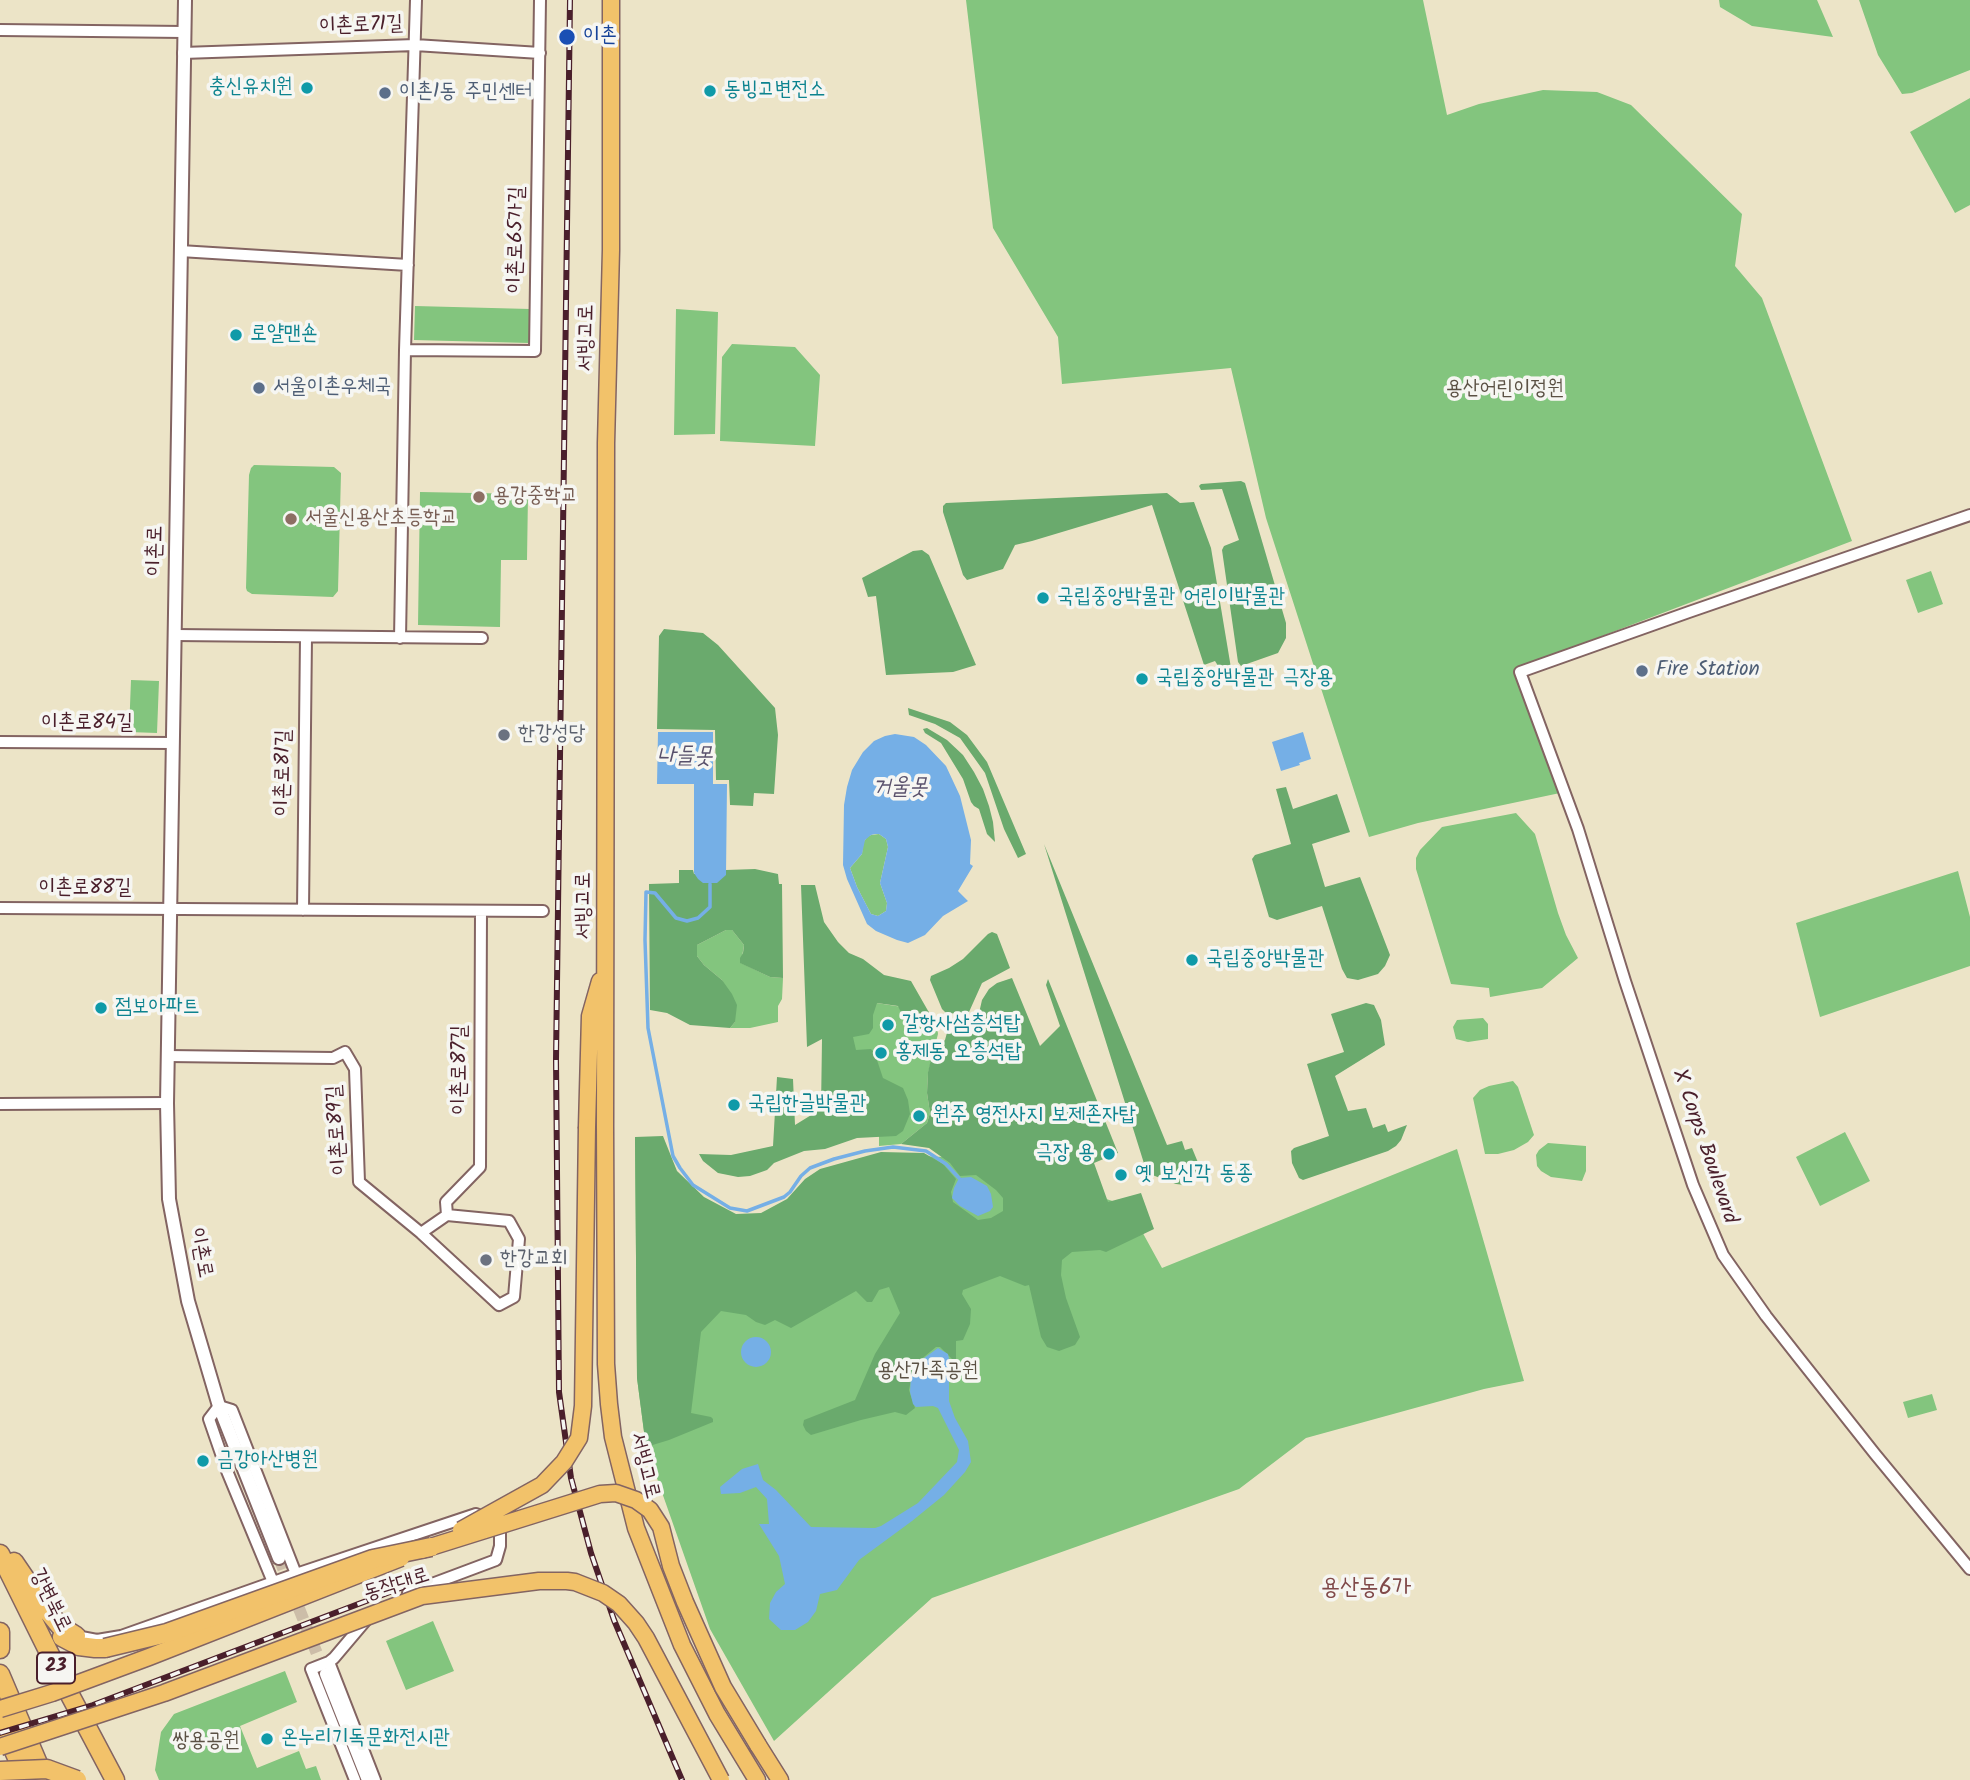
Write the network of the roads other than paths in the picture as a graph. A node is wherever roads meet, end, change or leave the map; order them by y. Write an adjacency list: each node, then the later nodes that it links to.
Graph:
1 (185, 0): 6 (street, 이촌로)
2 (415, 0): 7 (street)
3 (540, 0): 9 (street, 이촌로65가길)
4 (611, 0): 25 (main road, 서빙고로)
5 (0, 30): 6 (street)
6 (184, 32): 8 (street, 이촌로)
7 (415, 45): 8 (street, 이촌로71길); 9 (street, 이촌로71길); 11 (street)
8 (183, 53): 10 (street, 이촌로)
9 (540, 53): 12 (street, 이촌로65가길)
10 (180, 251): 11 (street); 14 (street, 이촌로)
11 (408, 265): 12 (street)
12 (405, 350): 16 (street)
13 (1970, 515): 36 (street, X Corps Boulevard)
14 (174, 635): 15 (street); 19 (street, 이촌로)
15 (306, 637): 16 (street); 22 (street, 이촌로81길)
16 (400, 638): 17 (street)
17 (482, 638)
18 (0, 742): 19 (street, 이촌로84길)
19 (173, 743): 21 (street, 이촌로)
20 (0, 908): 21 (street, 이촌로88길)
21 (170, 909): 22 (street); 26 (street, 이촌로)
22 (303, 910): 23 (street)
23 (481, 911): 24 (street); 29 (street, 이촌로87길)
24 (543, 911)
25 (606, 962): 33 (main road, bridge); 57 (main road, 서빙고로)
26 (168, 1056): 27 (street, 이촌로); 30 (street, 이촌로89길)
27 (167, 1103): 28 (street); 31 (street, 이촌로)
28 (0, 1104)
29 (447, 1215): 30 (street); 30 (street, 이촌로89길)
30 (421, 1233)
31 (219, 1406): 35 (street, 이촌로); 37 (street, 이촌로); 38 (street, 이촌로)
32 (0, 1542): 39 (highway)
33 (431, 1546): 39 (highway, bridge); 45 (main road, 동작대로, bridge); 58 (main road, bridge)
34 (0, 1554): 52 (highway, 강변북로 / 23)
35 (279, 1558)
36 (1970, 1569)
37 (296, 1574): 38 (street); 43 (street)
38 (272, 1582): 41 (street)
39 (37, 1595): 41 (highway)
40 (0, 1632): 42 (highway)
41 (76, 1636)
42 (0, 1649)
43 (327, 1668): 53 (street); 54 (street); 55 (street)
44 (0, 1674): 50 (highway, 23)
45 (0, 1709)
46 (0, 1718): 49 (highway)
47 (0, 1747): 56 (main road, 동작대로, bridge)
48 (0, 1771): 51 (highway, bridge)
49 (29, 1780)
50 (45, 1780)
51 (77, 1780)
52 (115, 1780)
53 (355, 1780)
54 (368, 1780)
55 (375, 1780)
56 (721, 1780)
57 (757, 1780)
58 (780, 1780)

